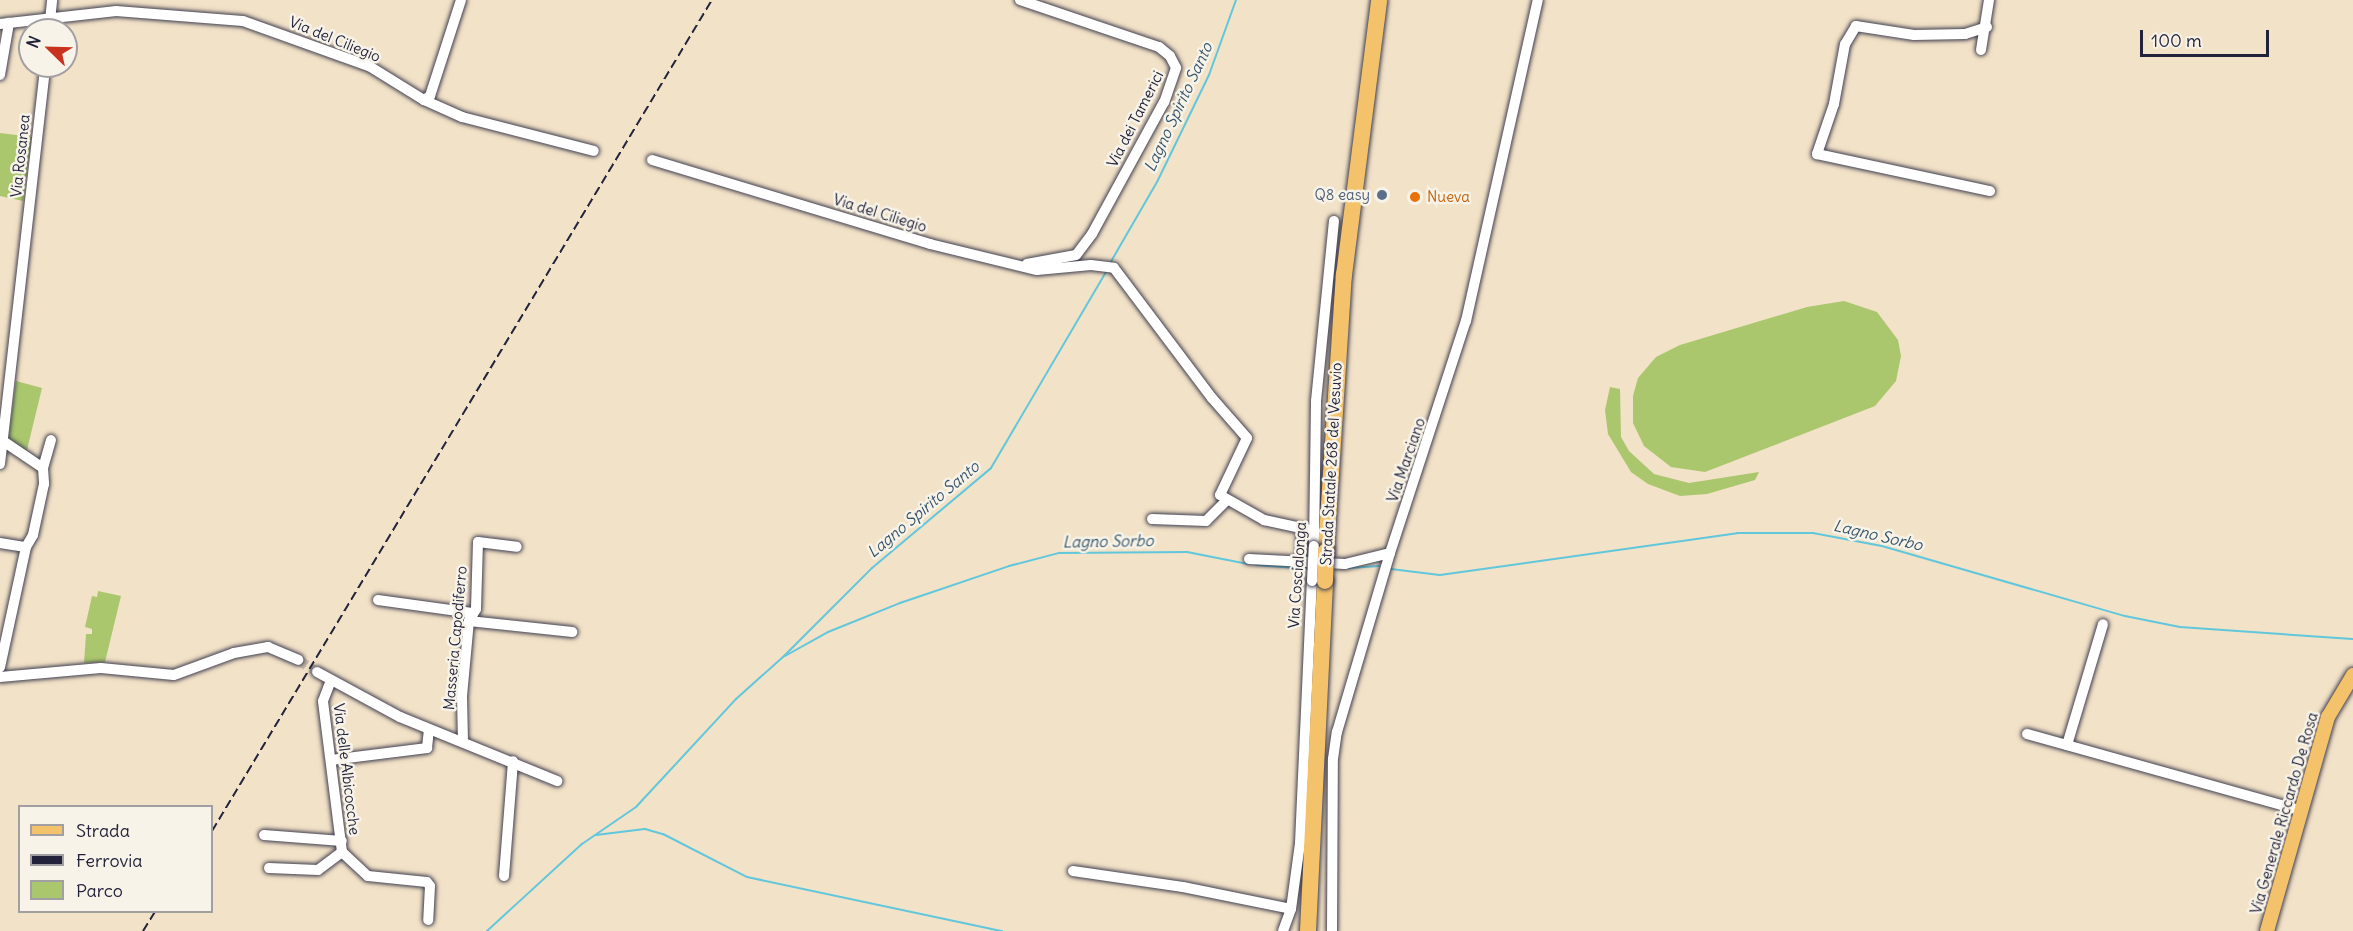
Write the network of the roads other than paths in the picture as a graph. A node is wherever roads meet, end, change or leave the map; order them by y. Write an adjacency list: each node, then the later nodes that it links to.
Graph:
1 (52, 0): 8 (street)
2 (461, 0): 14 (street)
3 (1020, 0): 19 (street, Via dei Tamerici)
4 (1379, 0): 31 (highway, Strada Statale 268 del Vesuvio)
5 (1538, 0): 32 (street, Via Marciano)
6 (1989, 0): 10 (street)
7 (117, 5): 8 (street, Via del Ciliegio); 14 (street, Via del Ciliegio)
8 (50, 17): 9 (street, Via del Ciliegio)
9 (4, 23): 12 (street)
10 (1987, 27): 11 (street); 17 (street)
11 (1980, 50)
12 (0, 75)
13 (44, 78): 20 (street, Via Rosanea)
14 (424, 100): 15 (street, Via del Ciliegio)
15 (594, 151)
16 (652, 160): 19 (street, Via del Ciliegio)
17 (1990, 191)
18 (1334, 221): 27 (street, Via Coscialonga)
19 (1023, 265): 24 (street, Via del Ciliegio)
20 (2, 437): 22 (street, Via Rosanea); 23 (street)
21 (51, 440): 23 (street)
22 (0, 464)
23 (43, 468): 29 (street)
24 (1227, 500): 25 (street); 26 (street)
25 (1152, 519)
26 (1302, 528): 27 (street); 34 (street)
27 (1315, 531): 31 (street, Via Coscialonga)
28 (0, 543): 29 (street)
29 (26, 547): 41 (street)
30 (517, 547): 37 (street, Masseria Capodiferro)
31 (1320, 548): 35 (highway, Strada Statale 268 del Vesuvio, bridge)
32 (1390, 553): 34 (street); 63 (street, Via Marciano)
33 (1249, 559): 34 (street)
34 (1301, 562)
35 (1318, 581): 59 (street, Via Coscialonga); 62 (highway, Strada Statale 268 del Vesuvio)
36 (378, 600): 37 (street)
37 (471, 617): 39 (street); 48 (street, Masseria Capodiferro)
38 (2103, 624): 49 (street)
39 (572, 632)
40 (298, 660): 44 (street)
41 (0, 668)
42 (317, 672): 45 (street)
43 (2353, 675): 53 (main road, Via Generale Riccardo De Rosa)
44 (0, 677)
45 (331, 681): 46 (street, Via delle Albicocche); 50 (street, Via delle Albicocche)
46 (429, 730): 48 (street, Via delle Albicocche); 50 (street)
47 (2027, 734): 49 (street)
48 (463, 741): 51 (street, Via delle Albicocche)
49 (2067, 745): 53 (street)
50 (331, 760): 55 (street, Via delle Albicocche)
51 (513, 761): 52 (street, Via delle Albicocche); 58 (street)
52 (557, 781)
53 (2302, 811): 64 (main road, Via Generale Riccardo De Rosa)
54 (264, 835): 55 (street)
55 (342, 847): 56 (street, Via delle Albicocche); 60 (street)
56 (269, 868)
57 (1074, 871): 59 (street)
58 (504, 876)
59 (1291, 909): 61 (street, Via Coscialonga)
60 (428, 920)
61 (1283, 931)
62 (1308, 931)
63 (1332, 931)
64 (2267, 931)

